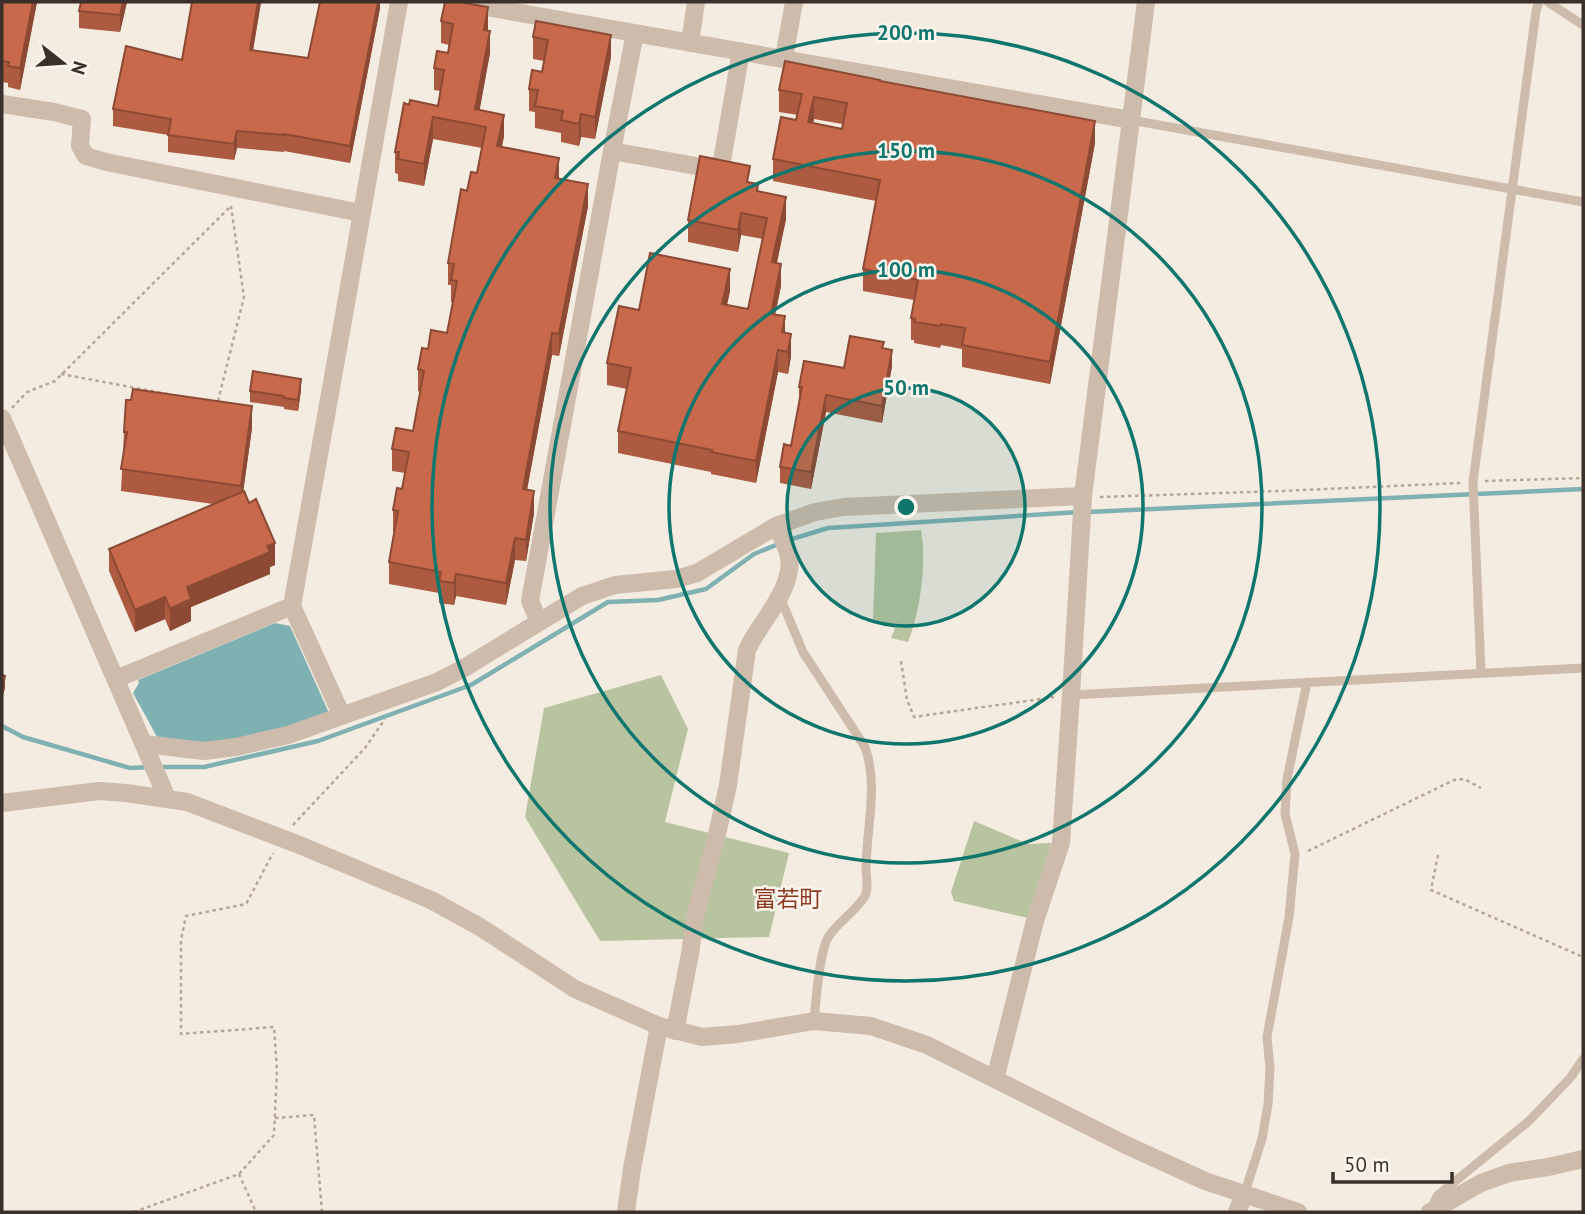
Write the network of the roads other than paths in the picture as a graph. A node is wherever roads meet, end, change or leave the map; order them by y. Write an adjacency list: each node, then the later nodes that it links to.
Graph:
1 (398, 2): 18 (street)
2 (464, 2): 9 (street)
3 (696, 2): 10 (street)
4 (794, 2): 12 (street)
5 (1146, 2): 14 (street)
6 (1539, 2): 16 (lane)
7 (1548, 2): 8 (lane)
8 (1583, 25)
9 (635, 33): 10 (street); 15 (street)
10 (690, 43): 11 (street)
11 (741, 51): 12 (street); 15 (street)
12 (784, 58): 14 (street)
13 (2, 104): 18 (street)
14 (1131, 120): 16 (lane); 20 (street)
15 (611, 151): 24 (street)
16 (1513, 189): 17 (lane); 26 (lane)
17 (1583, 201)
18 (361, 213): 23 (street)
19 (2, 419): 27 (street)
20 (1082, 508): 21 (street); 29 (street)
21 (782, 538): 22 (street); 24 (street)
22 (780, 596): 34 (lane); 35 (street)
23 (292, 606): 27 (street); 30 (street)
24 (539, 622): 30 (street)
25 (1583, 668): 26 (lane)
26 (1481, 672): 28 (lane)
27 (116, 679): 31 (street)
28 (1307, 682): 29 (lane); 39 (lane)
29 (1071, 695): 37 (street)
30 (342, 716): 31 (street)
31 (150, 759): 32 (street)
32 (167, 798): 33 (street); 35 (street)
33 (2, 803)
34 (814, 1021): 35 (street); 37 (street)
35 (667, 1029): 40 (street)
36 (1583, 1059): 43 (lane)
37 (995, 1079): 39 (street)
38 (1583, 1159): 43 (street)
39 (1244, 1195): 41 (street); 42 (street)
40 (626, 1212)
41 (1237, 1212)
42 (1298, 1212)
43 (1430, 1212)

